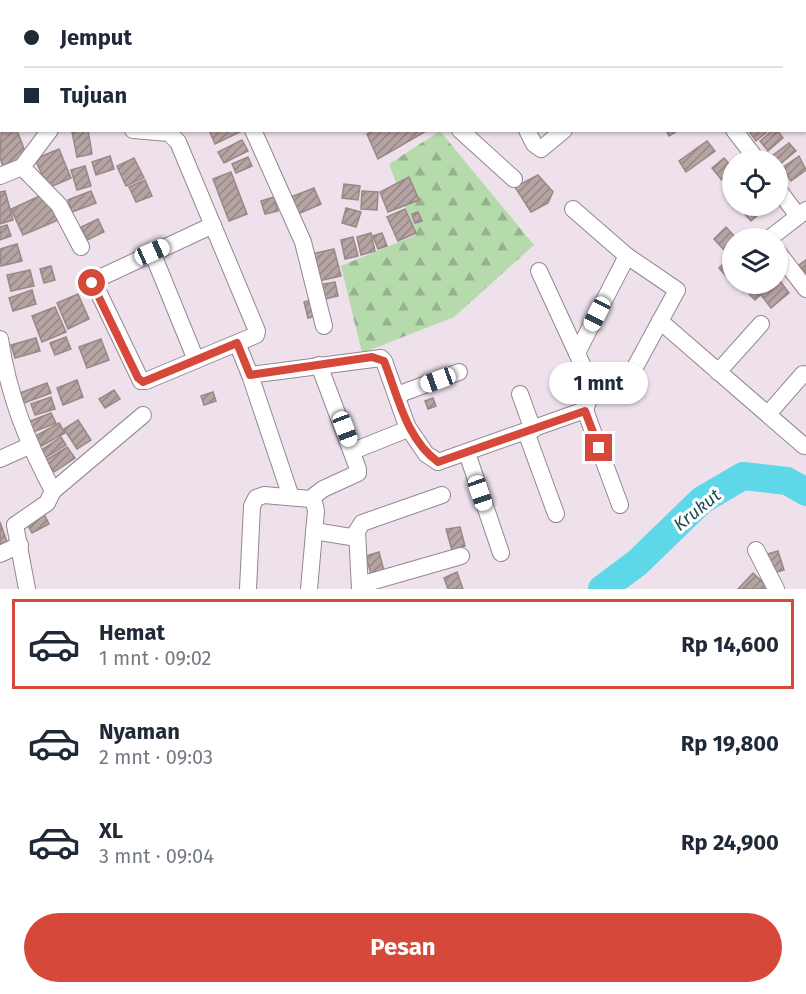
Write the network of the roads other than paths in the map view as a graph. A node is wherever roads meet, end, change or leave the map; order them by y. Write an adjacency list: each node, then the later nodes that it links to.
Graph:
1 (48, 132): 9 (street)
2 (157, 132): 15 (street)
3 (254, 132): 25 (street)
4 (462, 132): 11 (street)
5 (528, 132): 6 (street)
6 (562, 132)
7 (736, 132): 8 (street)
8 (749, 150)
9 (22, 167): 10 (street); 17 (street)
10 (0, 176)
11 (514, 179)
12 (788, 199): 14 (street)
13 (573, 209): 19 (street)
14 (802, 213): 16 (street)
15 (213, 225): 18 (street); 27 (street)
16 (783, 228)
17 (81, 247)
18 (152, 252): 29 (street); 29 (street)
19 (627, 255): 23 (street); 28 (street)
20 (788, 265): 22 (street)
21 (539, 270): 28 (street)
22 (806, 289)
23 (660, 321): 32 (street); 36 (street)
24 (761, 324): 32 (street)
25 (324, 326)
26 (0, 339): 35 (street)
27 (237, 343): 29 (street); 34 (street)
28 (577, 353): 39 (street)
29 (196, 360)
30 (319, 365): 34 (street); 38 (street); 46 (street)
31 (459, 372): 38 (street)
32 (718, 372): 40 (street)
33 (803, 374): 40 (street)
34 (250, 375): 51 (street)
35 (2, 376): 44 (street)
36 (621, 393)
37 (520, 394): 43 (street)
38 (397, 395): 42 (street)
39 (585, 411): 43 (street); 53 (street)
40 (768, 414): 45 (street)
41 (143, 415): 49 (street)
42 (407, 426): 46 (street); 47 (street)
43 (529, 431): 47 (street); 54 (street)
44 (29, 446): 48 (street); 49 (street)
45 (804, 446)
46 (353, 451): 52 (street)
47 (467, 453): 59 (street)
48 (0, 459)
49 (53, 491): 57 (street)
50 (442, 495): 56 (street)
51 (291, 497): 52 (street); 64 (street)
52 (310, 499): 55 (street)
53 (620, 505)
54 (556, 514)
55 (314, 531): 56 (street); 65 (street)
56 (357, 538): 62 (street)
57 (20, 545): 60 (street); 63 (street)
58 (756, 550): 66 (street)
59 (501, 553)
60 (0, 554)
61 (461, 556): 62 (street)
62 (360, 587)
63 (27, 589)
64 (248, 589)
65 (309, 589)
66 (776, 589)

